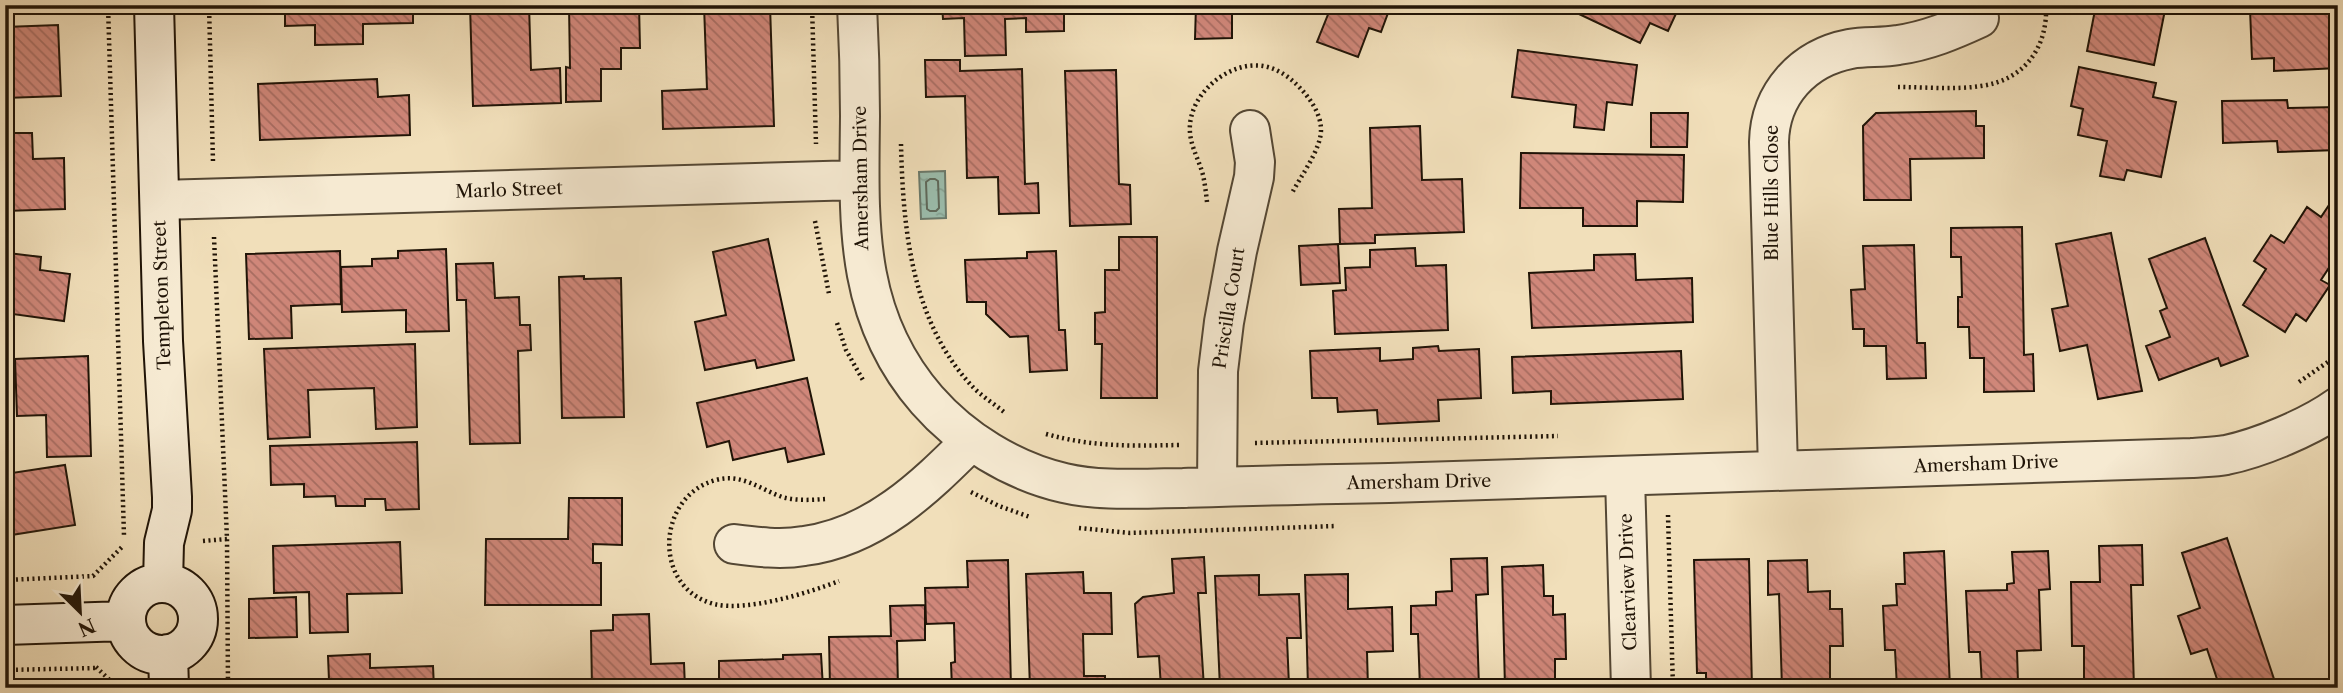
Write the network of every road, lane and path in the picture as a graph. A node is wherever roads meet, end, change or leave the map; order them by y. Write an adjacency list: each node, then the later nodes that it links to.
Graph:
1 (108, 5): 30 (path)
2 (154, 5): 14 (street, Templeton Street)
3 (209, 5): 12 (path)
4 (812, 5): 11 (path)
5 (857, 5): 13 (street, Amersham Drive)
6 (2046, 5): 8 (path)
7 (1979, 18): 25 (street, Blue Hills Close)
8 (1891, 87)
9 (1250, 130): 27 (street, Priscilla Court)
10 (901, 135): 19 (path)
11 (816, 143)
12 (213, 160)
13 (859, 180): 14 (street, Marlo Street); 22 (street, Amersham Drive)
14 (160, 200): 31 (street, Templeton Street)
15 (214, 238): 39 (path)
16 (2338, 355): 17 (path)
17 (2297, 384)
18 (2338, 407): 25 (street, Amersham Drive)
19 (1005, 413)
20 (1038, 432): 24 (path)
21 (1560, 436): 23 (path)
22 (971, 441): 27 (street, Amersham Drive); 29 (street)
23 (1258, 443)
24 (1176, 446)
25 (1777, 469): 26 (street, Amersham Drive)
26 (1625, 477): 27 (street, Amersham Drive); 40 (street, Clearview Drive)
27 (1217, 487)
28 (1668, 515): 41 (path)
29 (734, 544)
30 (5, 580)
31 (163, 583): 32 (street); 37 (street)
32 (126, 621): 33 (street); 37 (street)
33 (5, 625)
34 (96, 660): 35 (path)
35 (96, 668): 36 (path); 38 (path)
36 (5, 670)
37 (169, 671)
38 (118, 688)
39 (228, 688)
40 (1631, 688)
41 (1674, 688)

